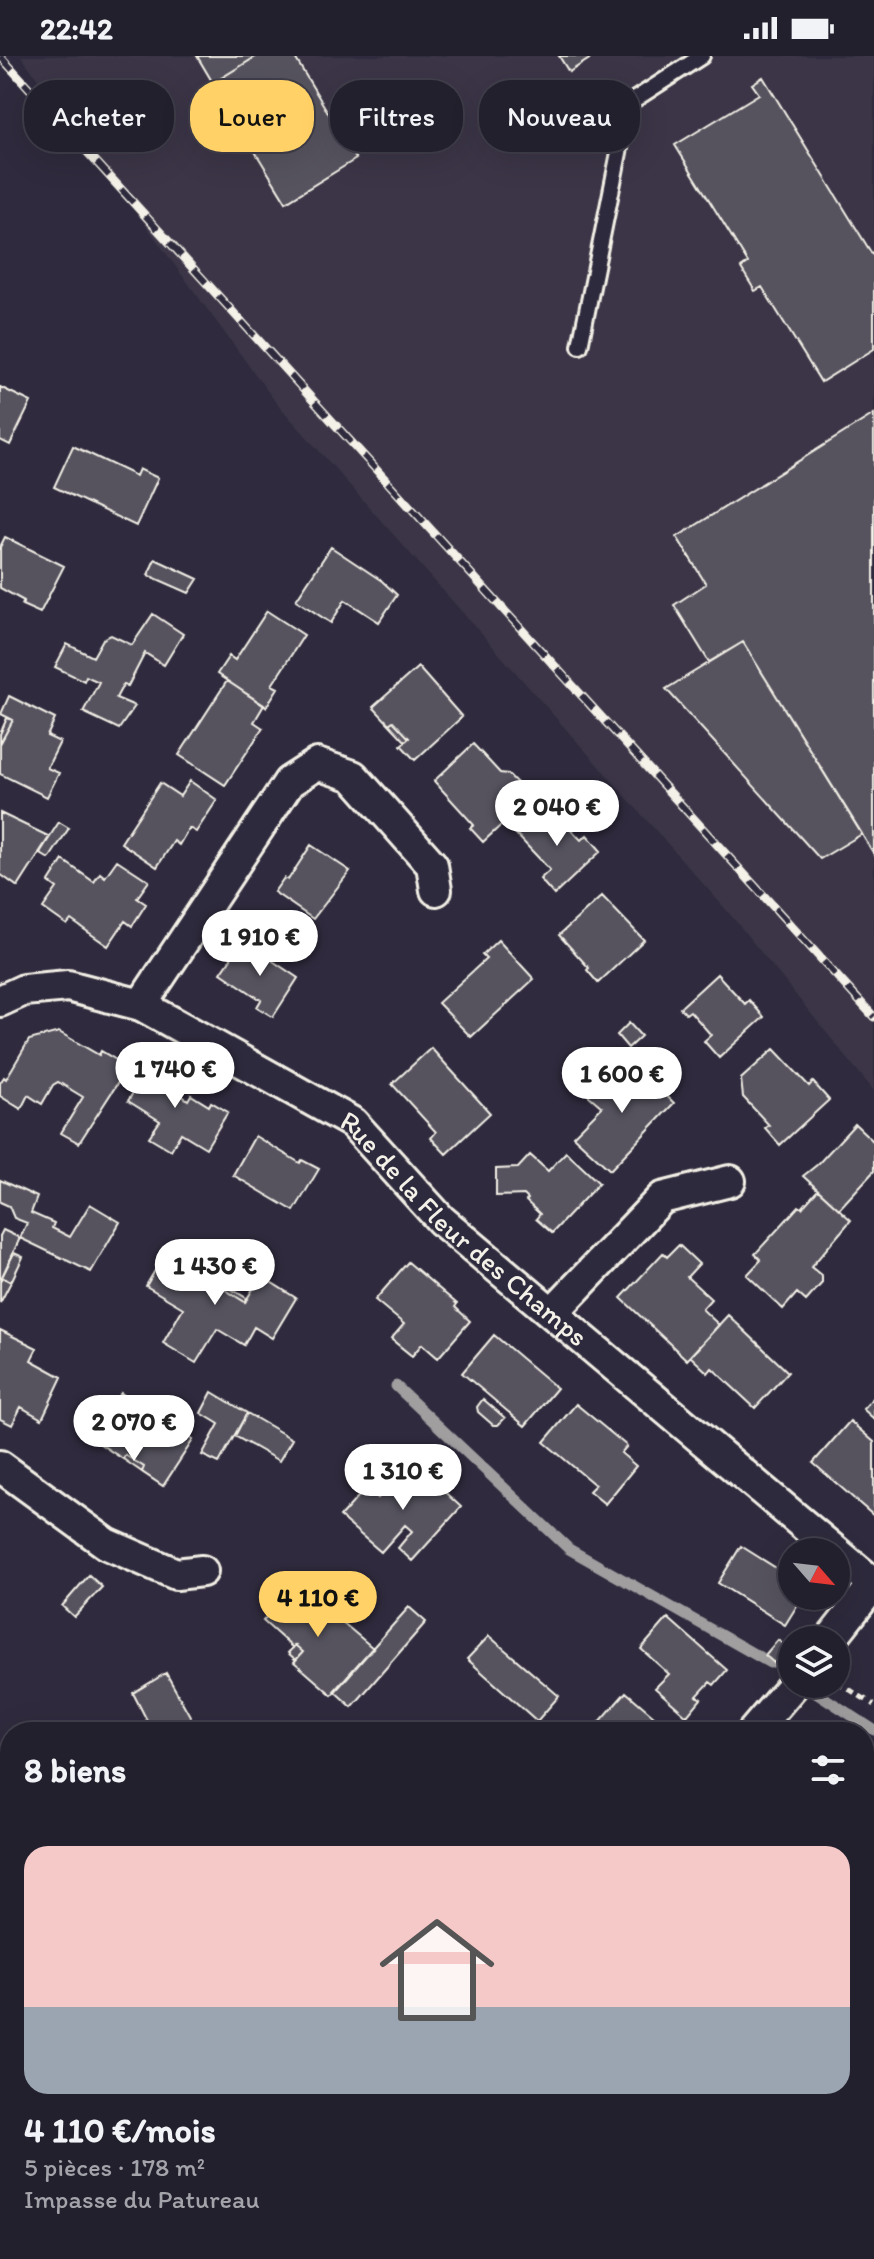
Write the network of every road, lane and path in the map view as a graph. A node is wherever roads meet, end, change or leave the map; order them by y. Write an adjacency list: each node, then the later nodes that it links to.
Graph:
1 (702, 56): 2 (lane)
2 (580, 346)
3 (436, 890): 5 (street)
4 (0, 1001): 5 (street, Rue de la Fleur des Champs)
5 (141, 1005): 7 (street, Rue de la Fleur des Champs)
6 (730, 1181): 7 (street)
7 (553, 1312): 10 (street, Rue de la Fleur des Champs)
8 (0, 1466): 9 (street)
9 (202, 1571)
10 (874, 1584): 11 (street, Rue de la Fleur des Champs)
11 (841, 1626)
12 (850, 1690): 14 (path)
13 (782, 1698): 15 (street)
14 (874, 1705)
15 (762, 1722)

